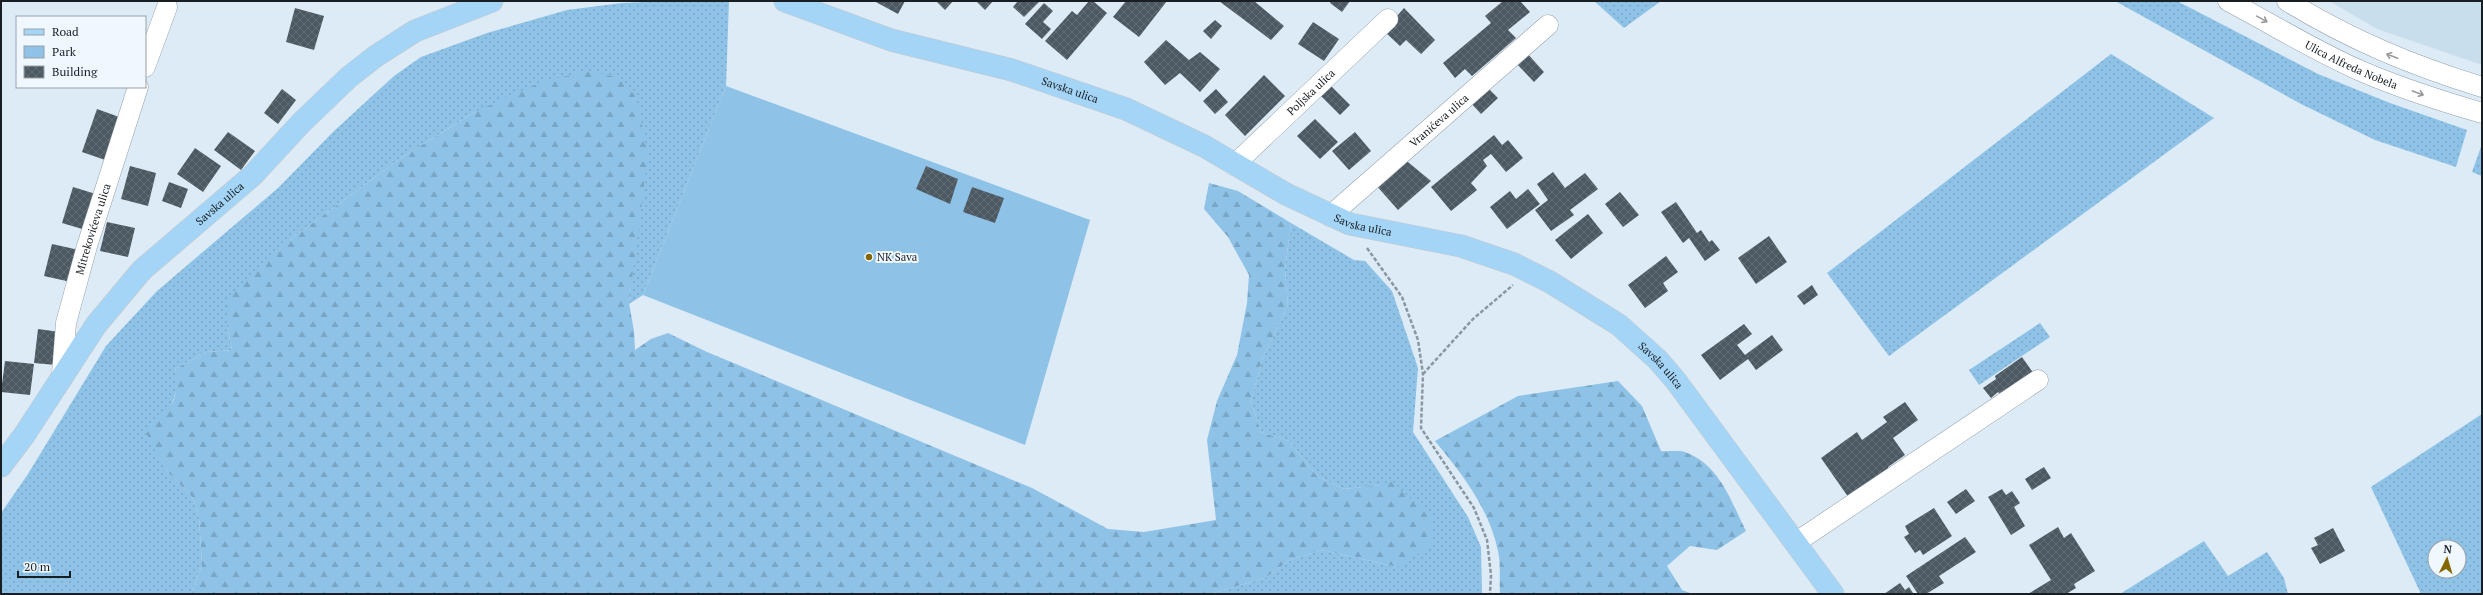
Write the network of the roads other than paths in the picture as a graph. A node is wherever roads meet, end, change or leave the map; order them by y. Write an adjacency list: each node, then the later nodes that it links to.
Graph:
1 (492, 1): 14 (main road, Savska ulica)
2 (785, 1): 12 (main road, Savska ulica)
3 (2228, 1): 11 (street, Ulica Alfreda Nobela, one-way to 11)
4 (2287, 1): 9 (street, Ulica Alfreda Nobela, one-way to 4)
5 (167, 7): 8 (street)
6 (1388, 19): 12 (street, Poljska ulica)
7 (1548, 25): 13 (street, Vranićeva ulica)
8 (146, 64)
9 (2482, 87)
10 (138, 88): 14 (street, Mitrekovićeva ulica)
11 (2482, 114)
12 (1234, 165): 13 (main road, Savska ulica)
13 (1340, 220): 17 (main road, Savska ulica)
14 (62, 374): 16 (main road, Savska ulica)
15 (2038, 380): 17 (street)
16 (1, 466)
17 (1795, 543): 18 (main road, Savska ulica)
18 (1833, 594)

